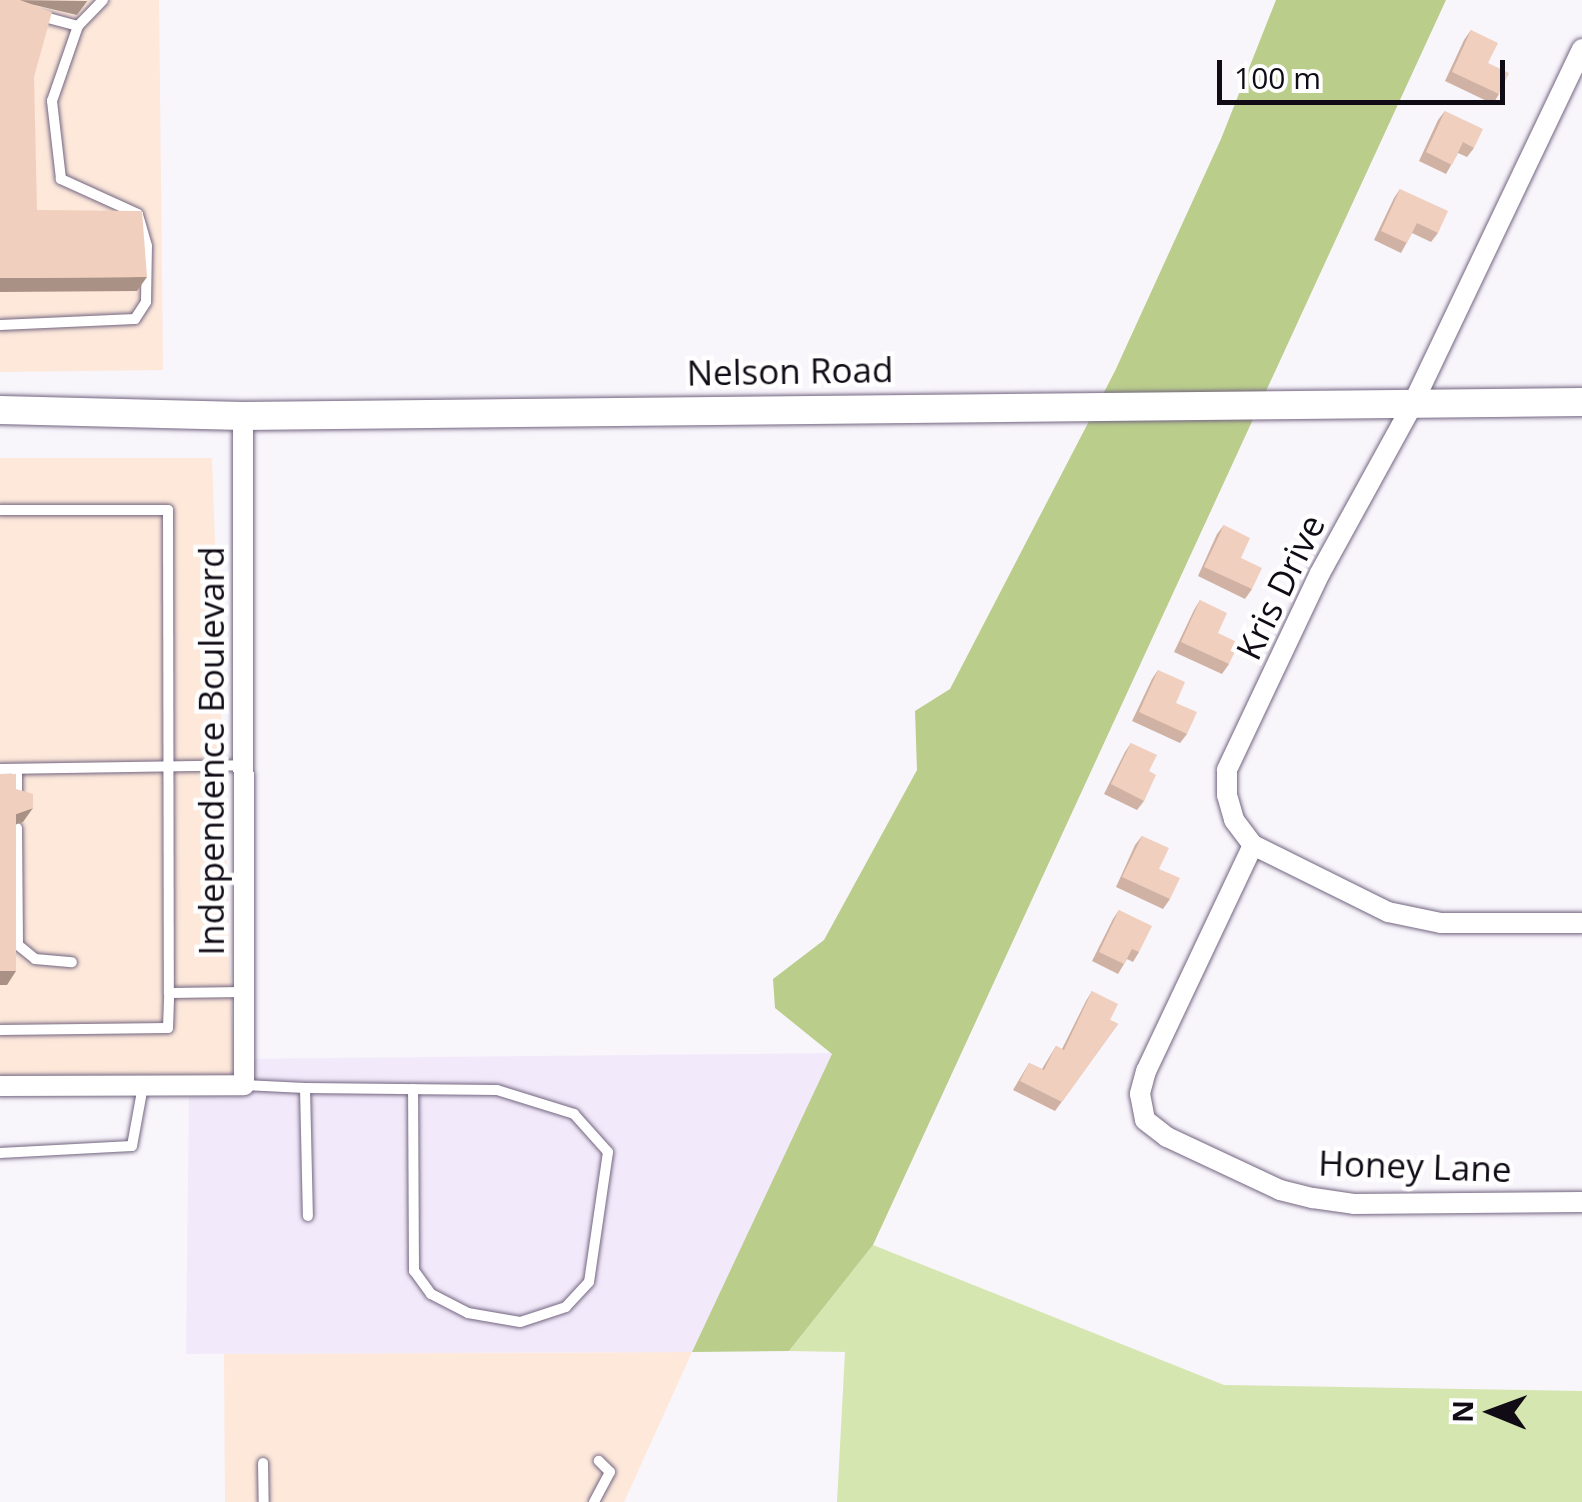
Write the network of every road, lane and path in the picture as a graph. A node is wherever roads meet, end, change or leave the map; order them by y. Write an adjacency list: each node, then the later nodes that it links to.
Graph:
1 (103, 0): 3 (lane)
2 (32, 15): 3 (lane)
3 (78, 26): 5 (lane)
4 (1582, 49): 7 (street, Kris Drive)
5 (0, 325)
6 (1582, 402): 7 (street, Nelson Road)
7 (1413, 404): 9 (street, Nelson Road); 17 (street, Kris Drive)
8 (0, 410): 9 (street, Nelson Road)
9 (243, 416): 11 (street, Independence Boulevard)
10 (0, 510): 12 (lane)
11 (244, 766): 12 (lane); 20 (street, Independence Boulevard)
12 (171, 767): 14 (lane); 21 (lane)
13 (0, 769): 14 (lane)
14 (17, 769): 15 (lane)
15 (17, 802)
16 (17, 828): 19 (lane)
17 (1252, 845): 18 (street); 29 (street, Honey Lane)
18 (1582, 923)
19 (72, 962)
20 (244, 992): 21 (lane); 23 (street, Independence Boulevard)
21 (169, 993): 22 (lane)
22 (0, 1030)
23 (244, 1084): 24 (street); 26 (lane)
24 (143, 1085): 25 (street); 28 (lane)
25 (0, 1086)
26 (305, 1088): 27 (lane); 30 (lane)
27 (412, 1089): 27 (lane)
28 (0, 1153)
29 (1582, 1202)
30 (308, 1216)
31 (599, 1461): 34 (lane)
32 (263, 1463): 33 (lane)
33 (264, 1502)
34 (594, 1502)

